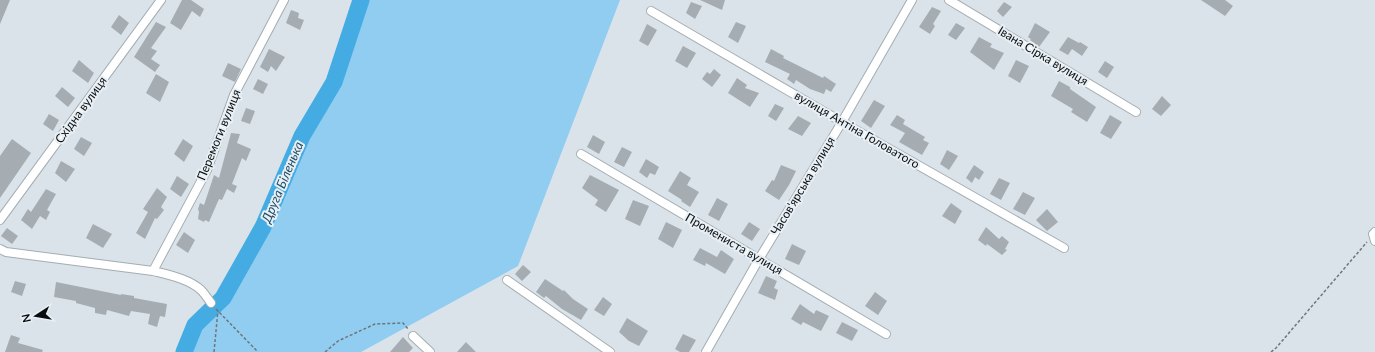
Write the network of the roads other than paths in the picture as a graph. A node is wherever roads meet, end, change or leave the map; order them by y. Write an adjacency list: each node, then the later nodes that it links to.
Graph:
1 (161, 0): 9 (street, Східна вулиця)
2 (284, 0): 13 (street, Перемоги вулиця)
3 (912, 0): 7 (street, Часов'ярська вулиця)
4 (949, 0): 6 (street, Івана Сірка вулиця)
5 (651, 11): 7 (street, вулиця Антіна Головатого)
6 (1136, 112)
7 (842, 122): 10 (street, вулиця Антіна Головатого); 12 (street, Часов'ярська вулиця)
8 (580, 154): 12 (street, Промениста вулиця)
9 (0, 220)
10 (1064, 248)
11 (0, 249): 13 (street)
12 (759, 259): 16 (street, Промениста вулиця); 20 (street, Часов'ярська вулиця)
13 (153, 271): 15 (street)
14 (507, 280): 19 (street)
15 (211, 303)
16 (886, 334)
17 (413, 336): 18 (street)
18 (430, 352)
19 (610, 352)
20 (706, 352)

